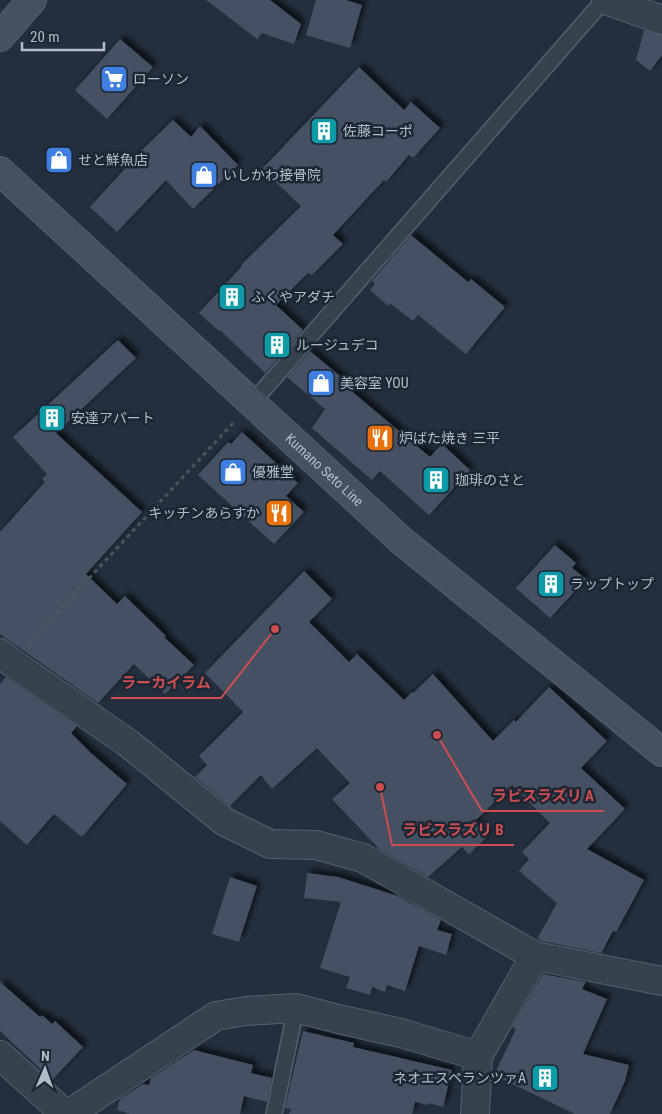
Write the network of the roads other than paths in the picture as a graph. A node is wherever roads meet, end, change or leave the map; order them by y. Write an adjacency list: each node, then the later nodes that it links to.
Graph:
1 (32, 0): 4 (main road)
2 (605, 0): 3 (street); 6 (lane)
3 (662, 20)
4 (0, 37)
5 (0, 171): 6 (main road, Kumano Seto Line)
6 (251, 404): 8 (main road, Kumano Seto Line)
7 (5, 658): 9 (street)
8 (662, 752)
9 (535, 956): 10 (street); 13 (street)
10 (662, 981)
11 (296, 1008): 13 (street); 14 (street); 15 (lane)
12 (0, 1055): 14 (street)
13 (478, 1056): 16 (street)
14 (67, 1114)
15 (274, 1114)
16 (475, 1114)

